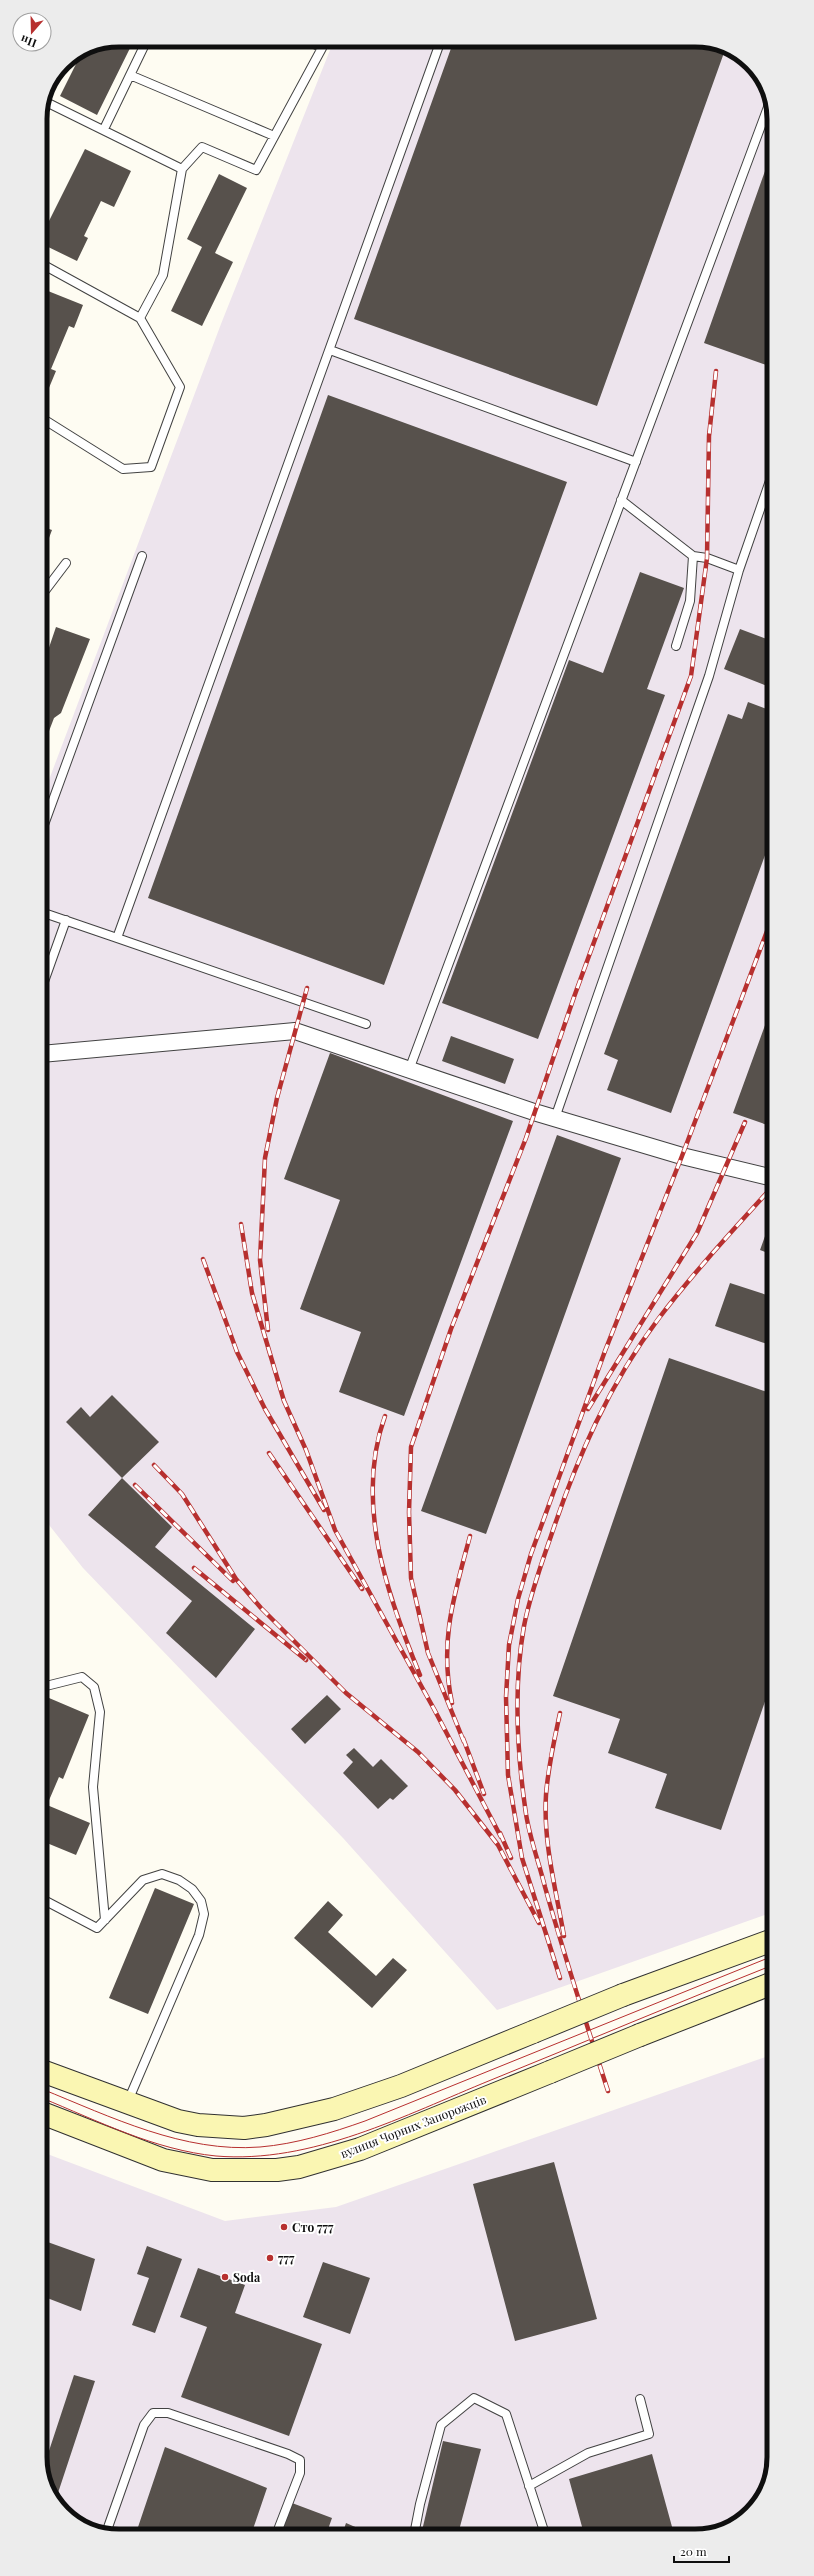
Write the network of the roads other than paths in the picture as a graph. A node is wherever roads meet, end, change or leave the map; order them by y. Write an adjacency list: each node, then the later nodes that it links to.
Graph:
1 (144, 47): 4 (lane)
2 (320, 47): 8 (lane)
3 (438, 47): 12 (lane)
4 (130, 75): 7 (lane); 8 (lane)
5 (48, 103): 7 (lane)
6 (766, 112): 14 (lane)
7 (104, 129): 9 (lane)
8 (274, 136): 9 (lane)
9 (182, 169): 11 (lane)
10 (47, 267): 11 (lane)
11 (140, 318): 13 (lane)
12 (330, 350): 14 (lane); 26 (lane)
13 (47, 421)
14 (636, 462): 16 (lane)
15 (767, 489): 20 (lane)
16 (621, 500): 18 (lane); 30 (lane)
17 (142, 556): 23 (lane)
18 (692, 556): 20 (lane); 22 (lane)
19 (66, 563): 21 (lane)
20 (739, 570): 31 (lane)
21 (47, 587)
22 (676, 646)
23 (47, 817)
24 (47, 914): 25 (lane)
25 (66, 920): 26 (lane); 27 (lane)
26 (117, 938): 28 (lane)
27 (47, 973)
28 (366, 1024)
29 (47, 1053): 30 (street)
30 (409, 1070): 31 (street)
31 (554, 1118): 32 (street)
32 (767, 1177)
33 (47, 1686): 35 (lane)
34 (47, 1902): 35 (lane)
35 (105, 1920): 39 (lane)
36 (767, 1942): 39 (main road, bridge)
37 (767, 1985): 40 (main road, вулиця Чорних Запорожців, bridge)
38 (47, 2073): 39 (main road)
39 (127, 2104)
40 (47, 2115)
41 (640, 2399): 42 (lane)
42 (529, 2486): 45 (lane); 46 (lane)
43 (108, 2528): 44 (lane)
44 (278, 2529)
45 (415, 2529)
46 (542, 2529)

